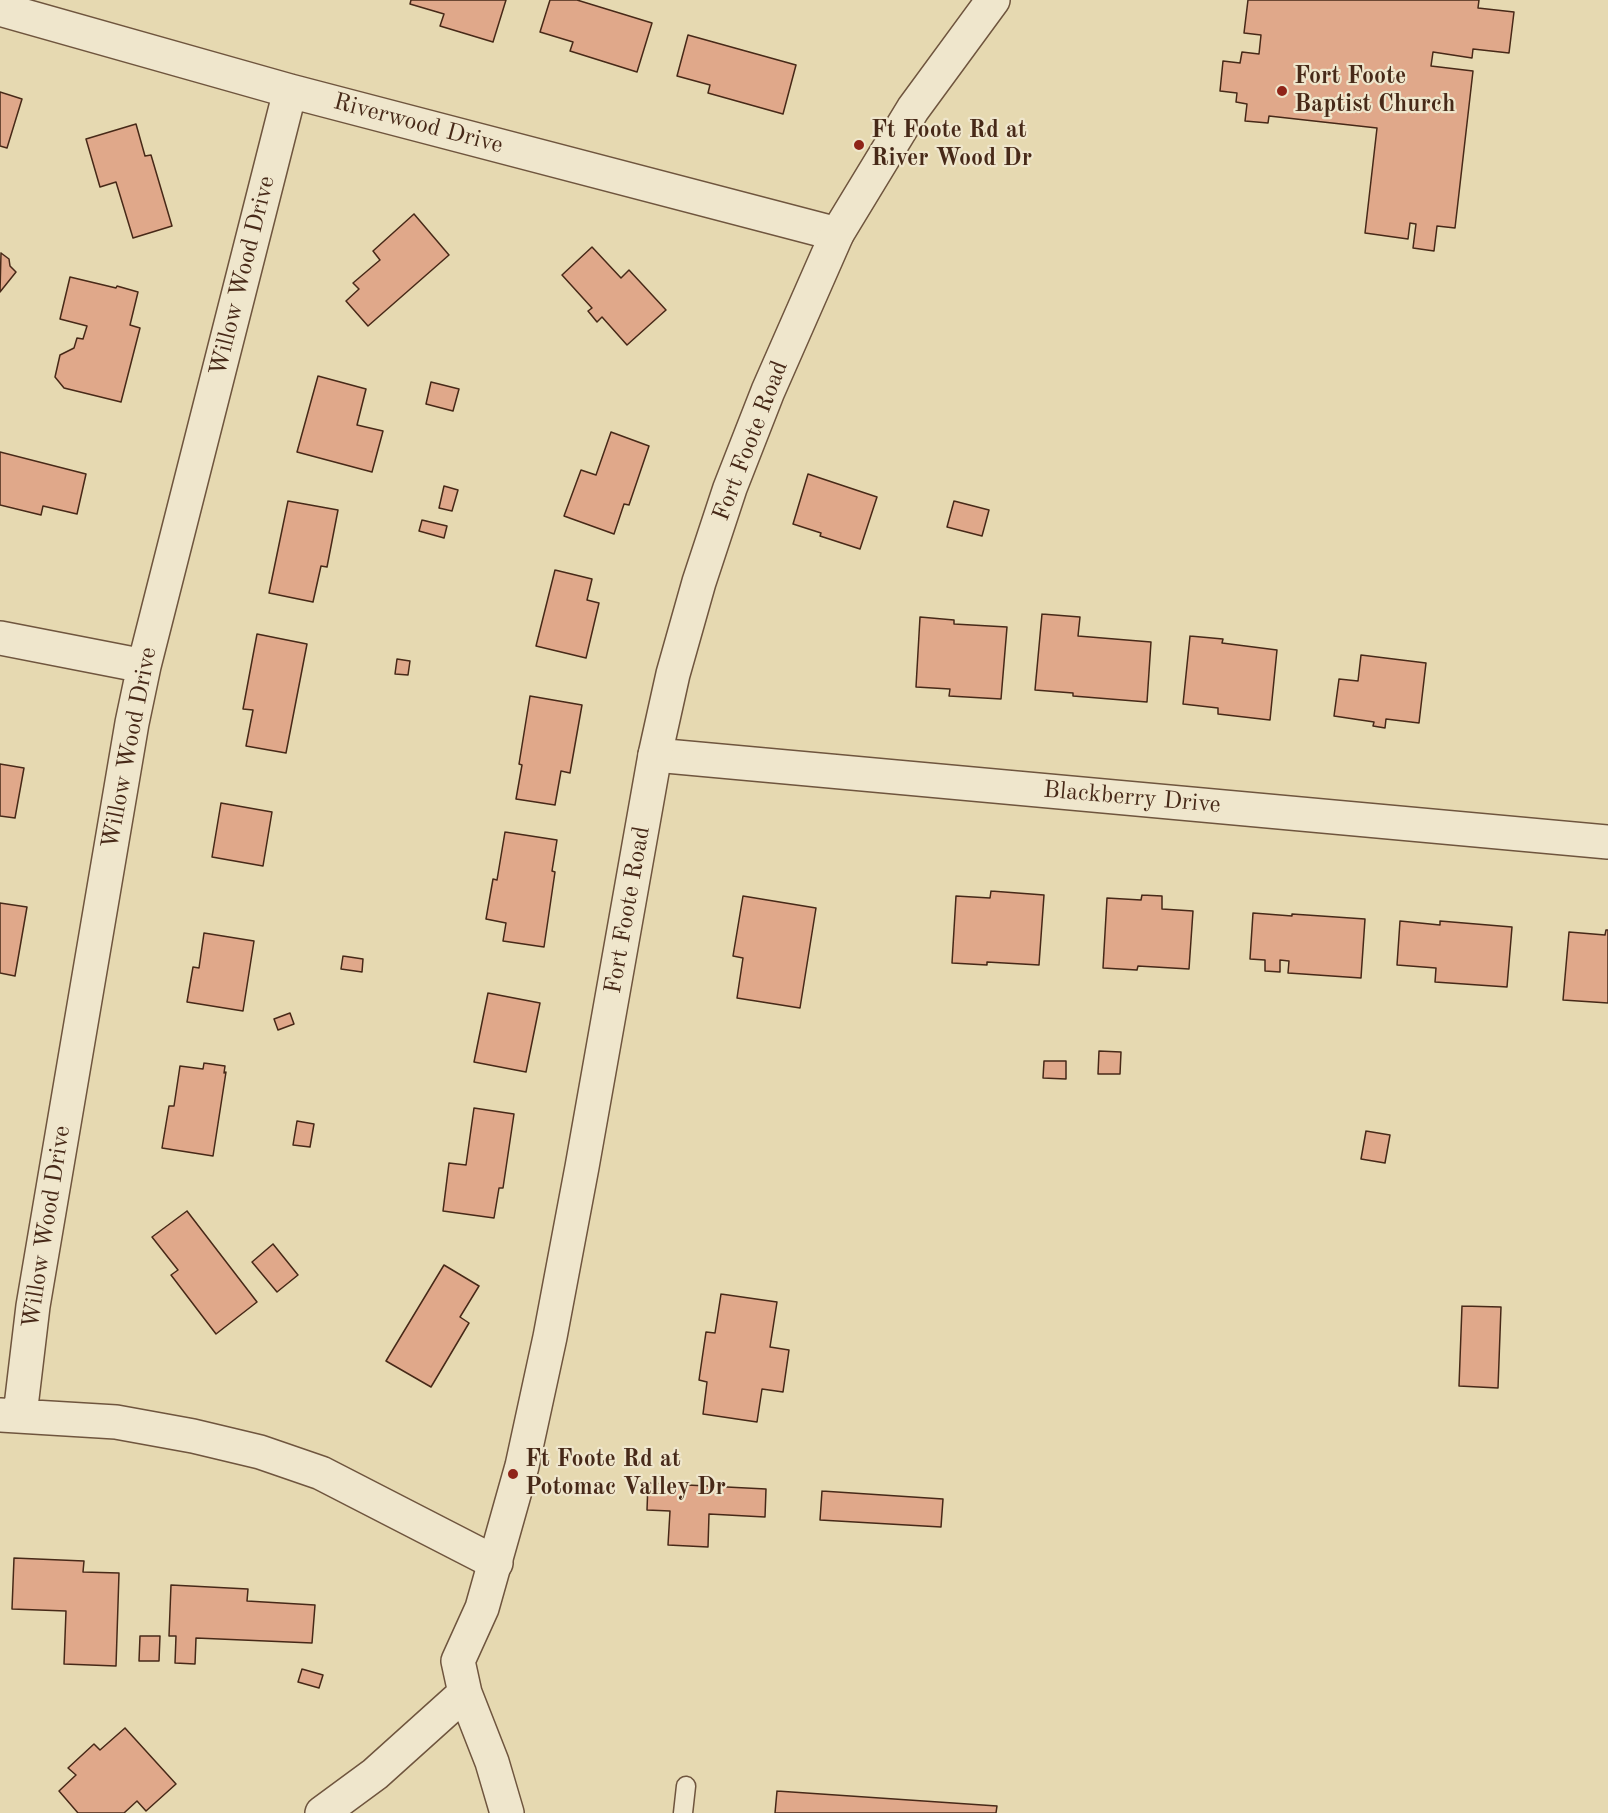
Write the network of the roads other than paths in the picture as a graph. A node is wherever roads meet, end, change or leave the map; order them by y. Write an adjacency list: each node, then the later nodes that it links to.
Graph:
1 (993, 0): 4 (street, Fort Foote Road)
2 (0, 9): 3 (street, Riverwood Drive)
3 (290, 91): 4 (street, Riverwood Drive); 6 (street, Willow Wood Drive)
4 (837, 234): 7 (street, Fort Foote Road)
5 (0, 638): 6 (street)
6 (144, 666): 9 (street, Willow Wood Drive)
7 (655, 755): 8 (street, Blackberry Drive); 10 (street, Fort Foote Road)
8 (1608, 842)
9 (10, 1415): 10 (street)
10 (496, 1563): 11 (street, Fort Foote Road)
11 (465, 1693): 13 (street); 14 (street, Fort Foote Road)
12 (686, 1786): 15 (lane)
13 (322, 1813)
14 (507, 1813)
15 (683, 1813)

